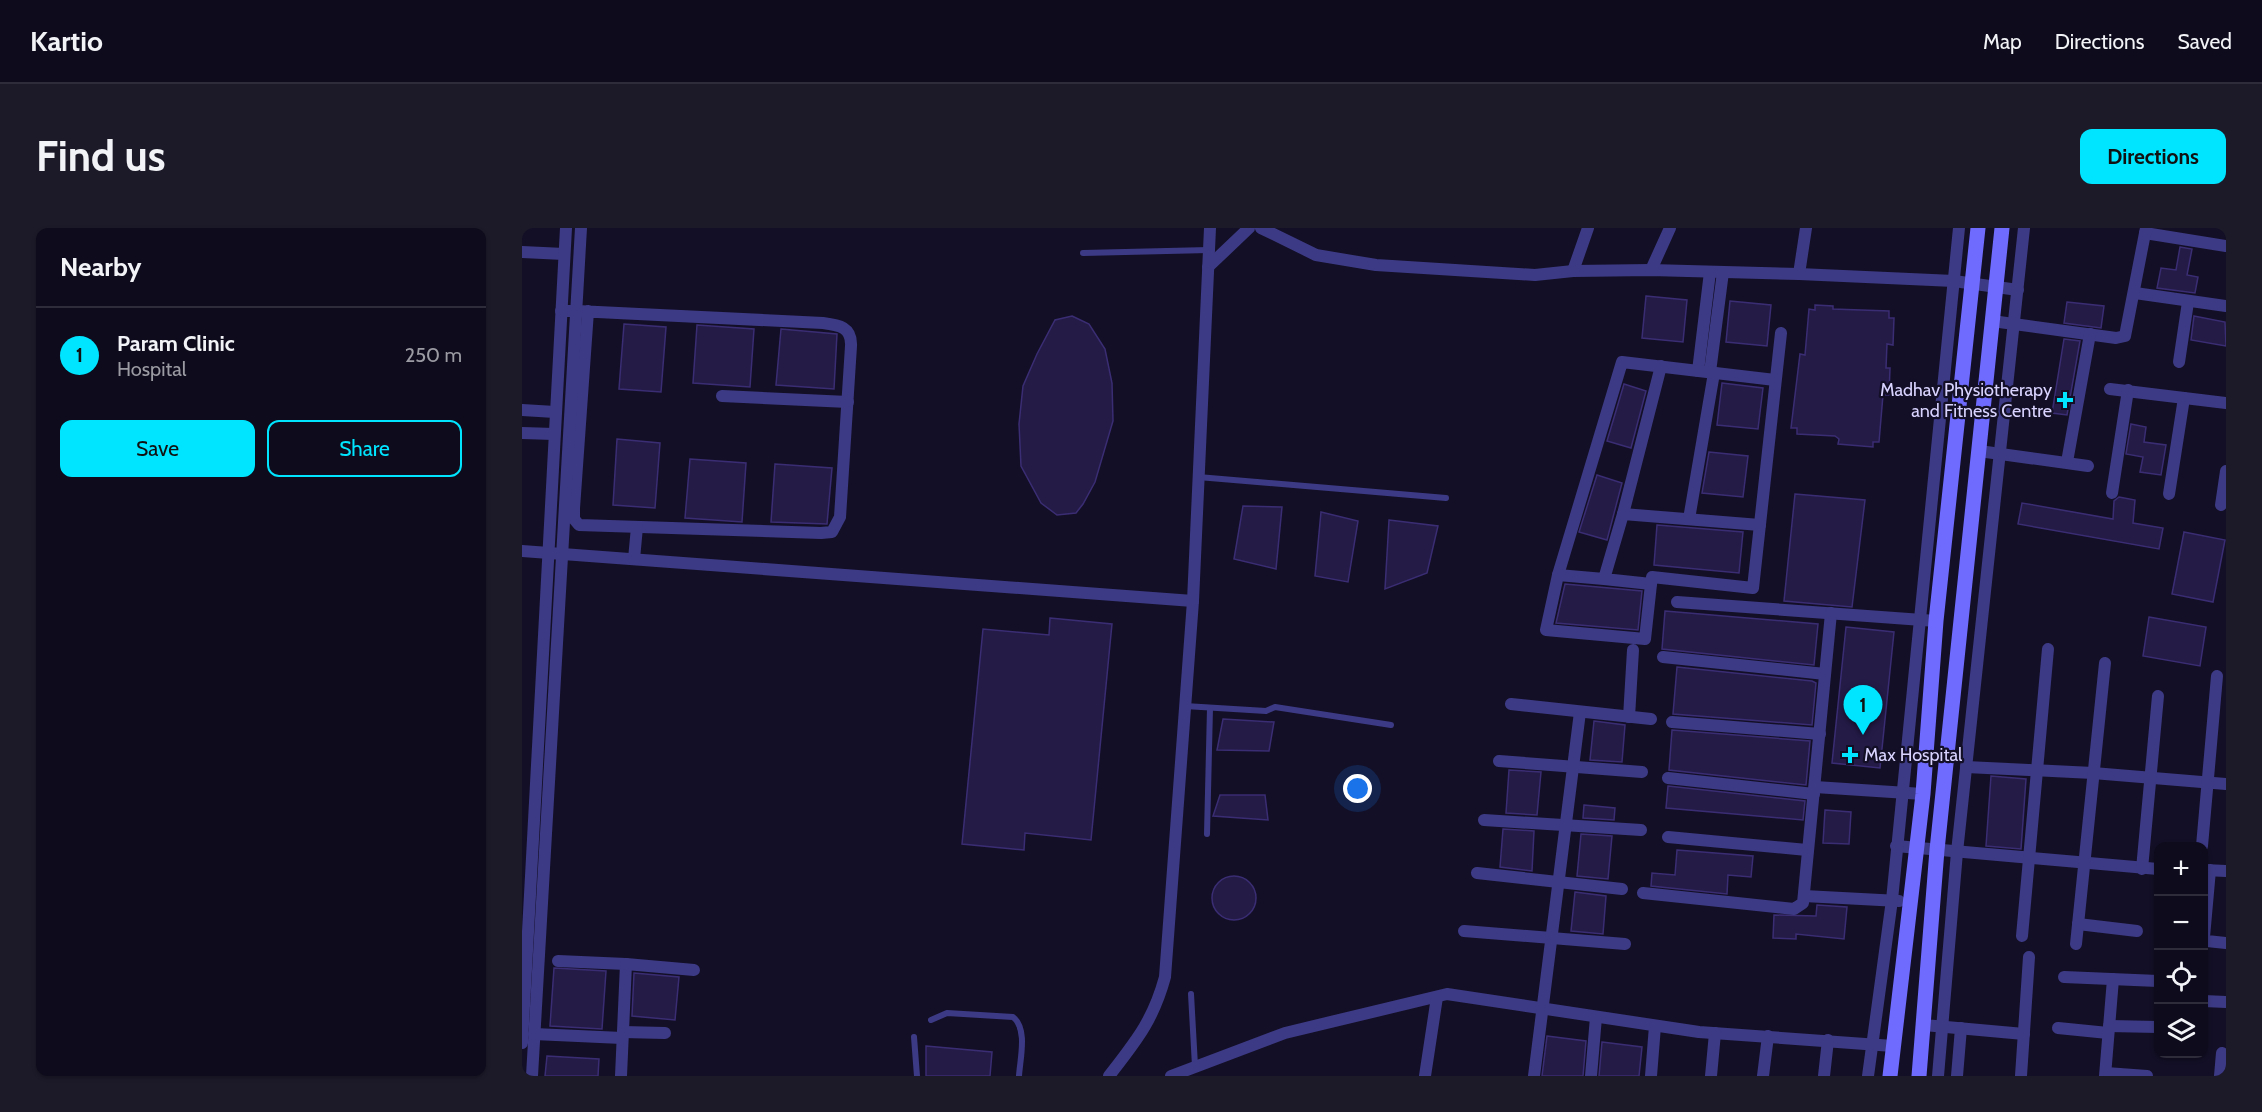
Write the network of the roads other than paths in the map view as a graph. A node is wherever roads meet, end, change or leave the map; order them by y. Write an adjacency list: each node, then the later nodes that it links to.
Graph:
1 (566, 228): 18 (street)
2 (581, 228): 32 (street)
3 (1210, 228): 15 (street)
4 (1249, 228): 19 (street)
5 (1261, 228): 21 (street)
6 (1588, 228): 21 (street)
7 (1670, 228): 20 (street)
8 (1806, 228): 23 (street)
9 (1959, 228): 24 (street)
10 (1978, 228): 25 (street)
11 (2002, 228): 26 (street)
12 (2024, 228): 27 (street)
13 (2145, 230): 14 (street); 28 (street)
14 (2226, 246)
15 (1209, 250): 17 (lane); 19 (street)
16 (522, 252): 18 (street)
17 (1083, 253)
18 (564, 254): 31 (street)
19 (1208, 267): 56 (street)
20 (1650, 270): 21 (street); 22 (street)
21 (1573, 271)
22 (1717, 272): 23 (street); 39 (street)
23 (1799, 274): 24 (street)
24 (1954, 281): 25 (street); 74 (street)
25 (1973, 283): 26 (street); 75 (street)
26 (1996, 287): 27 (street); 33 (street)
27 (2018, 290): 34 (street)
28 (2134, 293): 29 (street); 36 (street)
29 (2188, 302): 30 (street); 37 (street)
30 (2226, 306)
31 (561, 311): 32 (street); 48 (street)
32 (582, 311): 45 (street); 64 (street); 66 (street)
33 (1992, 321): 34 (street); 51 (street)
34 (2015, 324): 36 (street); 52 (street)
35 (1781, 333): 40 (street)
36 (2090, 334): 53 (street)
37 (2179, 362)
38 (1661, 366): 39 (street); 61 (street); 68 (street)
39 (1707, 372): 40 (street); 62 (street)
40 (1775, 380): 63 (street)
41 (2110, 389): 42 (street)
42 (2128, 390): 44 (street); 57 (street)
43 (722, 396): 45 (street)
44 (2184, 398): 46 (street); 58 (street)
45 (848, 402): 64 (street)
46 (2226, 403)
47 (522, 410): 48 (street)
48 (555, 412): 50 (street)
49 (522, 433): 50 (street)
50 (554, 434): 66 (street)
51 (1979, 451): 52 (street); 114 (street)
52 (1998, 453): 53 (street); 94 (street)
53 (2067, 462): 54 (street)
54 (2088, 466)
55 (2226, 471): 60 (street)
56 (1198, 477): 59 (lane); 71 (street)
57 (2112, 493)
58 (2169, 494)
59 (1446, 498)
60 (2221, 505)
61 (1623, 514): 62 (street); 69 (street)
62 (1689, 519): 63 (street)
63 (1760, 525): 70 (street)
64 (637, 527): 67 (street)
65 (522, 551): 66 (street)
66 (555, 553): 67 (street); 130 (street); 163 (street)
67 (634, 559): 71 (street)
68 (1558, 575): 69 (street); 70 (street)
69 (1604, 579): 70 (street)
70 (1651, 585)
71 (1193, 601): 84 (street)
72 (1677, 602): 73 (street)
73 (1831, 613): 74 (street); 80 (street)
74 (1918, 619): 75 (street); 103 (street)
75 (1936, 621): 104 (street)
76 (2048, 649): 96 (street)
77 (1633, 650): 87 (street)
78 (1664, 657): 80 (street)
79 (2105, 663): 97 (street)
80 (1825, 674): 91 (street)
81 (2217, 676): 100 (street)
82 (2158, 696): 99 (street)
83 (1510, 704): 86 (street)
84 (1185, 706): 85 (lane); 179 (street)
85 (1210, 708): 90 (lane); 108 (lane)
86 (1580, 712): 87 (street); 93 (street)
87 (1629, 717): 88 (street)
88 (1651, 719)
89 (1672, 722): 91 (street)
90 (1391, 725)
91 (1820, 735): 102 (street)
92 (1499, 760): 93 (street)
93 (1572, 766): 95 (street); 106 (street)
94 (1966, 767): 96 (street); 115 (street)
95 (1642, 772)
96 (2037, 772): 97 (street); 116 (street)
97 (2093, 773): 99 (street); 117 (street)
98 (1668, 778): 102 (street)
99 (2151, 778): 100 (street); 118 (street)
100 (2208, 783): 101 (street); 110 (street)
101 (2226, 784)
102 (1814, 790): 103 (street); 113 (street)
103 (1901, 793): 104 (street); 111 (street)
104 (1923, 794): 112 (street)
105 (1484, 820): 106 (street)
106 (1565, 825): 107 (street); 123 (street)
107 (1641, 830)
108 (1207, 834)
109 (1668, 837): 113 (street)
110 (2202, 842)
111 (1896, 846): 112 (street); 128 (street)
112 (1916, 848): 114 (street); 129 (street)
113 (1807, 850): 126 (street)
114 (1938, 850): 115 (street); 154 (street)
115 (1957, 852): 116 (street); 156 (street)
116 (2029, 859): 117 (street); 134 (street)
117 (2084, 864): 118 (street); 131 (street)
118 (2142, 869): 119 (street)
119 (2154, 869)
120 (2208, 870): 121 (street)
121 (2226, 871)
122 (1477, 873): 123 (street)
123 (1558, 883): 124 (street); 135 (street)
124 (1622, 889)
125 (1643, 893): 126 (street)
126 (1804, 896): 128 (street)
127 (2205, 896): 136 (street)
128 (1892, 900): 129 (street); 170 (street)
129 (1909, 901): 171 (street)
130 (525, 918): 145 (street)
131 (2078, 924): 133 (street); 138 (street)
132 (1464, 931): 135 (street)
133 (2137, 931)
134 (2022, 936)
135 (1551, 938): 137 (street); 151 (street)
136 (2226, 943)
137 (1625, 944)
138 (2076, 944)
139 (2030, 957): 164 (street)
140 (558, 961): 141 (street)
141 (626, 964): 142 (street); 165 (street)
142 (694, 970)
143 (2064, 977): 144 (street)
144 (2113, 979): 146 (street); 160 (street)
145 (524, 981): 169 (street)
146 (2154, 981)
147 (1191, 994): 173 (lane)
148 (1437, 997): 151 (street); 173 (street); 181 (street)
149 (2208, 1001): 150 (street)
150 (2226, 1002)
151 (1541, 1008): 152 (street); 182 (street)
152 (1596, 1017): 155 (street); 183 (street)
153 (931, 1020): 178 (lane)
154 (1924, 1025): 156 (street); 190 (street)
155 (1655, 1026): 162 (street); 184 (street)
156 (1942, 1027): 158 (street); 191 (street)
157 (2154, 1027): 160 (street)
158 (1961, 1028): 164 (street); 192 (street)
159 (2058, 1028): 160 (street)
160 (2108, 1030): 174 (street)
161 (665, 1033): 165 (street)
162 (1715, 1033): 166 (street); 185 (street)
163 (534, 1034): 165 (street); 175 (street)
164 (2024, 1034): 193 (street)
165 (622, 1035): 176 (street)
166 (1768, 1036): 168 (street); 186 (street)
167 (914, 1037): 177 (lane)
168 (1828, 1040): 170 (street); 187 (street)
169 (522, 1043)
170 (1871, 1044): 171 (street); 188 (street)
171 (1893, 1046): 189 (street)
172 (2222, 1053): 195 (street)
173 (1195, 1067): 180 (street)
174 (2105, 1074): 194 (street)
175 (532, 1076)
176 (621, 1076)
177 (917, 1076)
178 (1019, 1076)
179 (1109, 1076)
180 (1171, 1076)
181 (1425, 1076)
182 (1534, 1076)
183 (1591, 1076)
184 (1651, 1076)
185 (1711, 1076)
186 (1763, 1076)
187 (1824, 1076)
188 (1868, 1076)
189 (1890, 1076)
190 (1918, 1076)
191 (1938, 1076)
192 (1957, 1076)
193 (2020, 1076)
194 (2147, 1076)
195 (2220, 1076)

